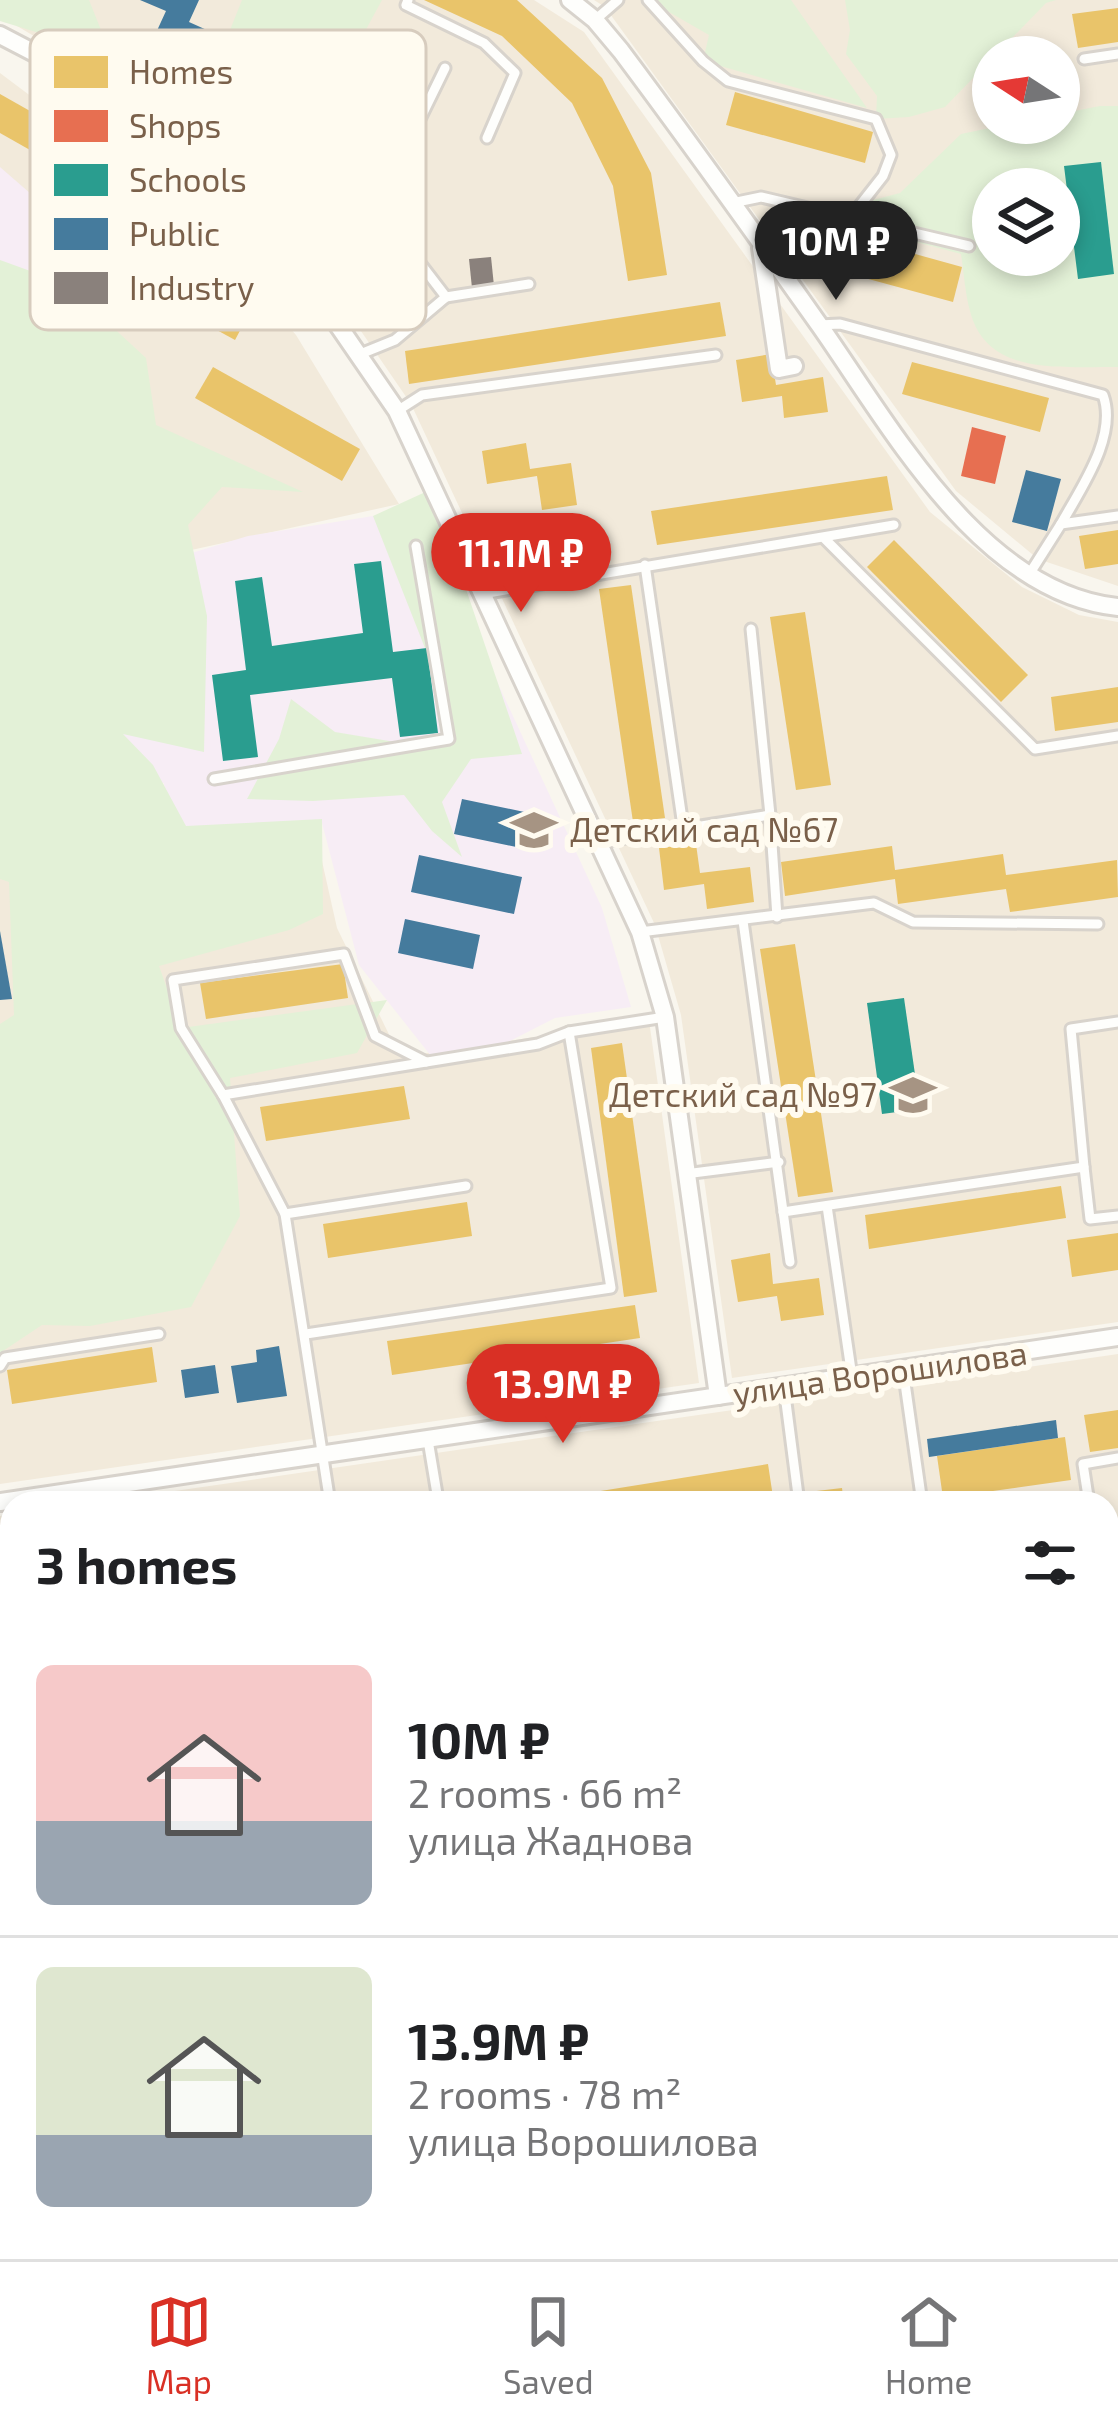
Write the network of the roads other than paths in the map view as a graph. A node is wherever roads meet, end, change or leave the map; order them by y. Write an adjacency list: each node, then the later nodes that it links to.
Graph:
1 (408, 0): 12 (lane)
2 (570, 0): 5 (street)
3 (618, 0): 5 (lane)
4 (648, 0): 14 (lane)
5 (595, 20): 13 (street)
6 (0, 35): 7 (street)
7 (30, 51)
8 (1118, 54): 9 (lane)
9 (1084, 58)
10 (445, 68): 11 (lane)
11 (426, 107)
12 (487, 138)
13 (732, 202): 14 (lane); 15 (street)
14 (850, 218): 16 (lane)
15 (760, 245): 21 (street); 26 (street)
16 (969, 246)
17 (426, 271): 19 (lane)
18 (529, 284): 19 (lane)
19 (446, 297): 20 (lane)
20 (426, 314)
21 (819, 325): 29 (lane); 34 (street)
22 (341, 330): 24 (street)
23 (407, 330): 24 (lane)
24 (358, 355): 27 (street)
25 (716, 356): 27 (lane)
26 (794, 366)
27 (397, 411): 35 (street)
28 (1118, 516): 29 (lane)
29 (1061, 524): 34 (lane)
30 (894, 526): 31 (lane)
31 (825, 539): 33 (lane); 38 (lane)
32 (416, 546): 39 (lane)
33 (644, 565): 35 (lane); 41 (lane)
34 (1030, 573): 36 (street)
35 (482, 594): 42 (street)
36 (1118, 608)
37 (751, 628): 40 (lane)
38 (1118, 736)
39 (214, 779)
40 (770, 814): 41 (lane); 43 (lane)
41 (683, 826): 42 (lane)
42 (600, 842): 46 (street)
43 (777, 917): 44 (lane); 45 (lane)
44 (742, 921): 46 (lane); 52 (lane)
45 (1098, 924)
46 (640, 932): 47 (street)
47 (665, 1017): 49 (lane); 54 (street)
48 (1118, 1022): 53 (lane)
49 (569, 1032): 50 (lane); 62 (lane)
50 (426, 1062): 51 (lane); 51 (lane)
51 (223, 1095): 58 (lane)
52 (779, 1162): 54 (lane); 57 (lane)
53 (1084, 1167): 56 (lane); 59 (lane)
54 (685, 1174): 68 (street)
55 (466, 1186): 58 (lane)
56 (827, 1206): 57 (lane); 66 (lane)
57 (783, 1212): 60 (lane)
58 (285, 1214): 62 (lane)
59 (1118, 1216)
60 (790, 1262)
61 (160, 1334): 64 (lane)
62 (306, 1334): 70 (lane)
63 (1118, 1337): 65 (street, улица Ворошилова)
64 (0, 1366)
65 (903, 1369): 66 (street, улица Ворошилова); 76 (lane)
66 (852, 1377): 67 (street, улица Ворошилова)
67 (784, 1387): 68 (street, улица Ворошилова); 75 (lane)
68 (718, 1396): 69 (street, улица Ворошилова)
69 (428, 1439): 70 (street, улица Ворошилова); 74 (lane)
70 (322, 1453): 72 (street, улица Ворошилова); 73 (lane)
71 (1118, 1458): 77 (lane)
72 (72, 1491)
73 (328, 1491)
74 (436, 1491)
75 (797, 1491)
76 (920, 1491)
77 (1087, 1491)

